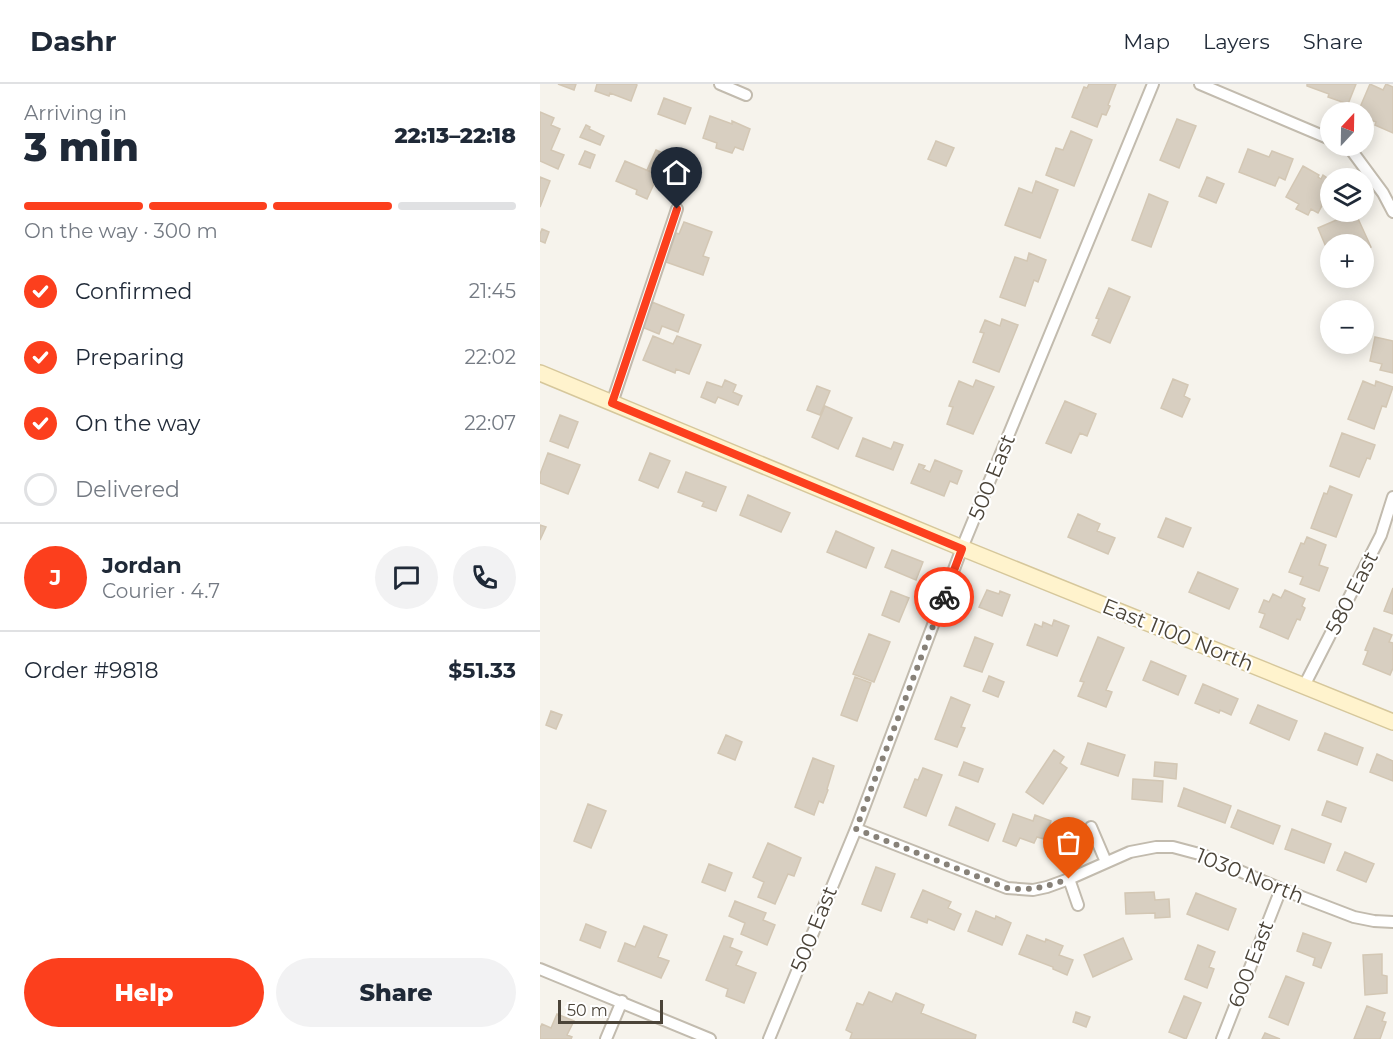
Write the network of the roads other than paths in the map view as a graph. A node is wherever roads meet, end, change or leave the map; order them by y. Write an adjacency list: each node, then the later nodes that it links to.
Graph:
1 (720, 84): 4 (street)
2 (1153, 84): 12 (street, 500 East)
3 (1200, 84): 5 (street)
4 (746, 95)
5 (1320, 135)
6 (1356, 156): 8 (street)
7 (677, 209): 10 (street)
8 (1393, 212)
9 (540, 373): 10 (street, East 1100 North)
10 (612, 403): 12 (street, East 1100 North)
11 (1393, 497): 13 (street, 580 East)
12 (962, 549): 13 (street, East 1100 North); 16 (street, 500 East)
13 (1304, 686): 14 (street, East 1100 North)
14 (1393, 722)
15 (1091, 827): 17 (street)
16 (856, 829): 18 (street, 1030 North); 26 (street, 500 East)
17 (1106, 862): 18 (street, 1030 North); 19 (street, 1030 North)
18 (1069, 879): 20 (street)
19 (1281, 889): 21 (street, 1030 North); 27 (street, 600 East)
20 (1078, 905)
21 (1393, 922)
22 (540, 969): 23 (street)
23 (622, 1001): 24 (street); 25 (street)
24 (606, 1039)
25 (710, 1039)
26 (769, 1039)
27 (1222, 1039)

